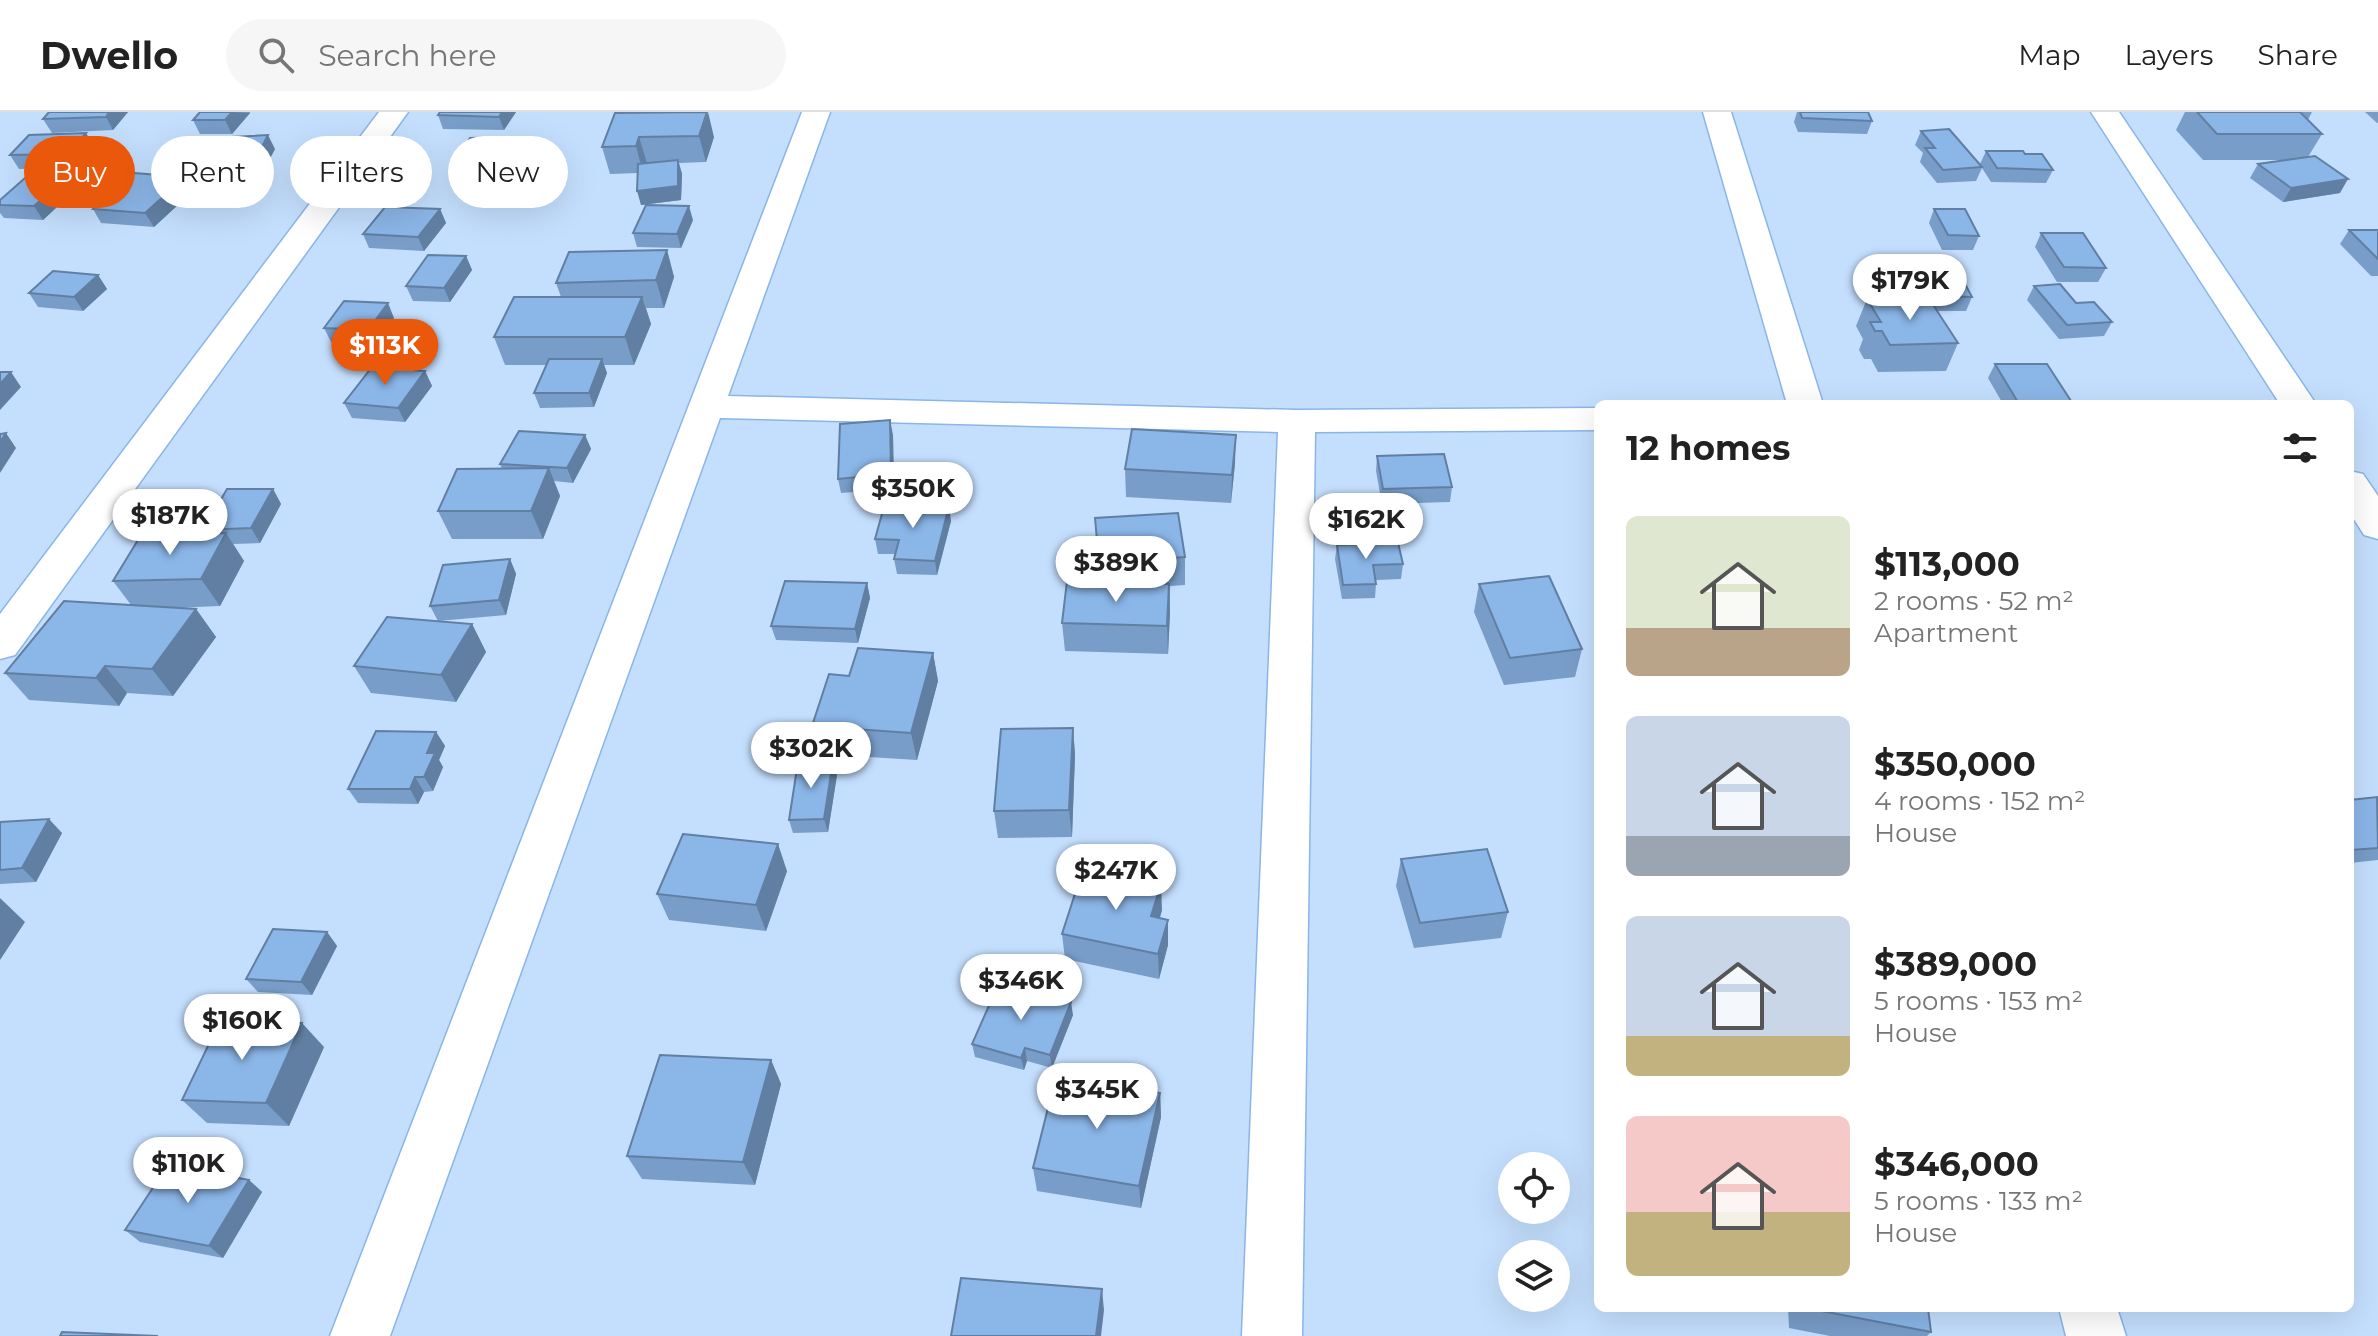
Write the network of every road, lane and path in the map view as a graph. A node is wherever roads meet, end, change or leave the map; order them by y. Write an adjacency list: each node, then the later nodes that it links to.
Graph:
1 (394, 112): 12 (street)
2 (816, 112): 7 (street)
3 (1717, 112): 5 (street)
4 (2105, 112): 6 (street)
5 (1804, 400)
6 (2295, 400)
7 (706, 407): 9 (street); 14 (street)
8 (1594, 419): 9 (street)
9 (1297, 421): 15 (street)
10 (2354, 489): 11 (street)
11 (2378, 526)
12 (0, 644)
13 (2089, 1312): 16 (street)
14 (360, 1336)
15 (1272, 1336)
16 (2096, 1336)

